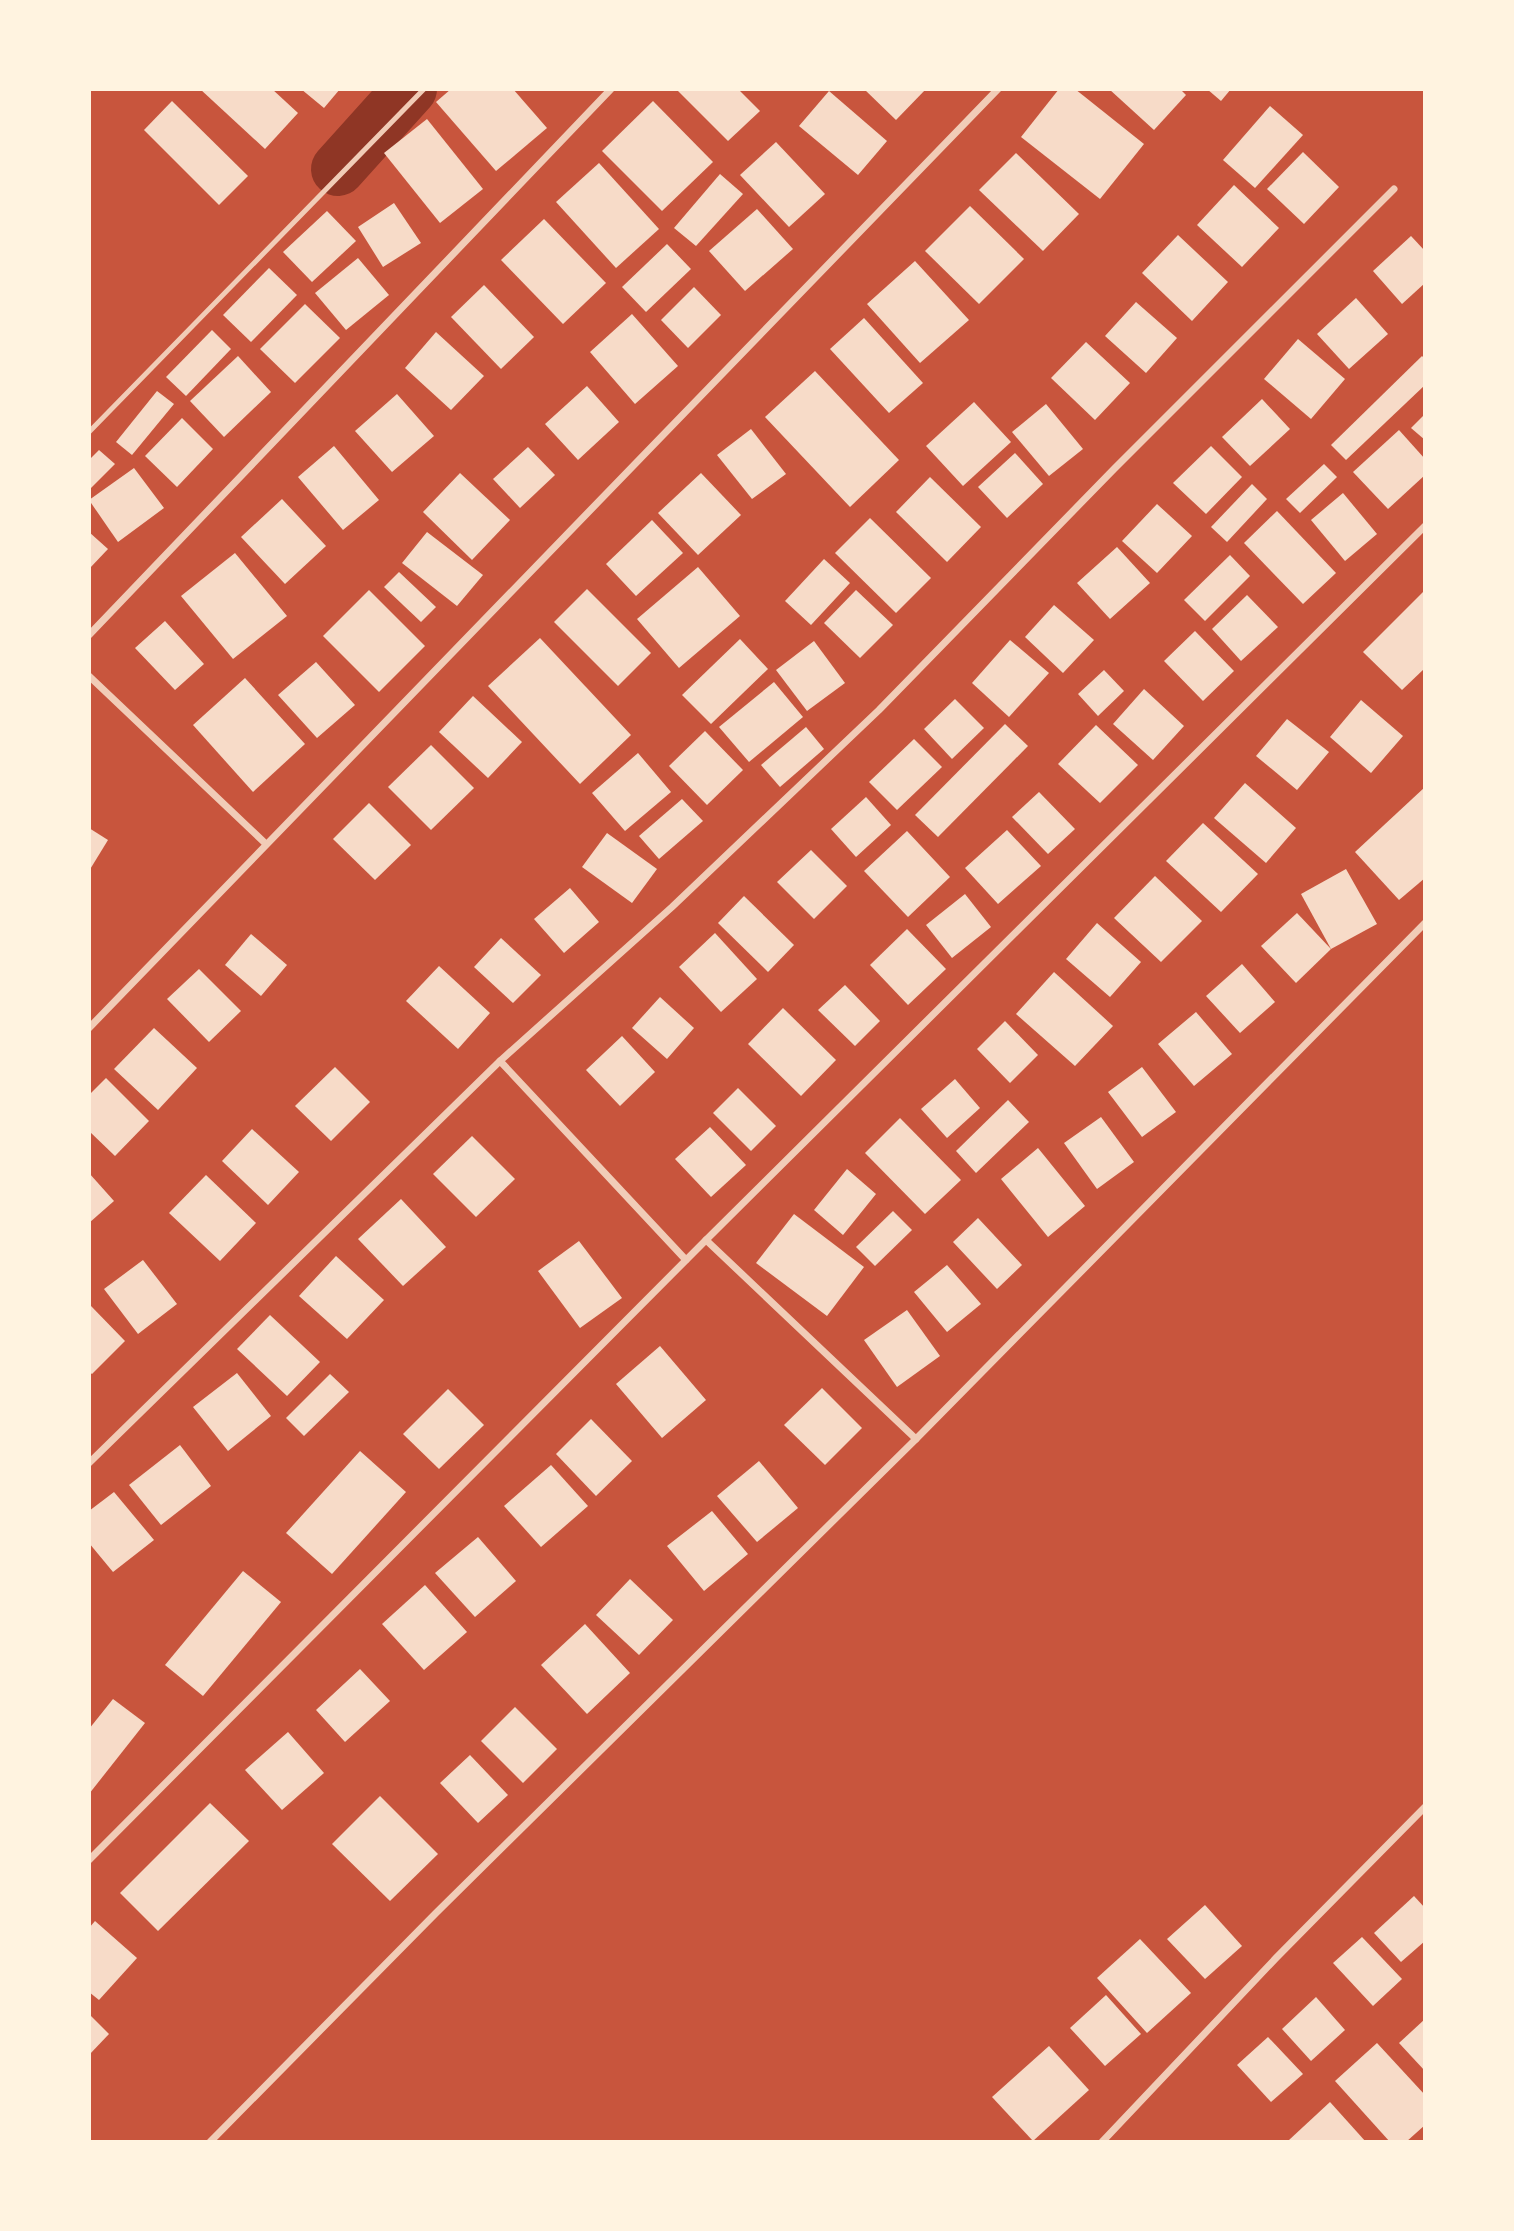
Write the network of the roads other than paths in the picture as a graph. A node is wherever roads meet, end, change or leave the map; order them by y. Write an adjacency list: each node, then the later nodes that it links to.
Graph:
1 (424, 89): 5 (lane)
2 (611, 89): 7 (street)
3 (998, 89): 9 (street)
4 (1394, 189): 12 (street)
5 (89, 432)
6 (1425, 526): 13 (street)
7 (89, 635)
8 (89, 676): 9 (street)
9 (266, 844): 11 (street)
10 (1425, 923): 15 (street)
11 (89, 1028)
12 (500, 1061): 14 (street); 16 (street)
13 (706, 1240): 14 (street); 15 (street)
14 (686, 1260): 18 (street)
15 (916, 1439): 19 (street)
16 (89, 1463)
17 (1425, 1807): 20 (street)
18 (89, 1860)
19 (211, 2142)
20 (1102, 2142)

